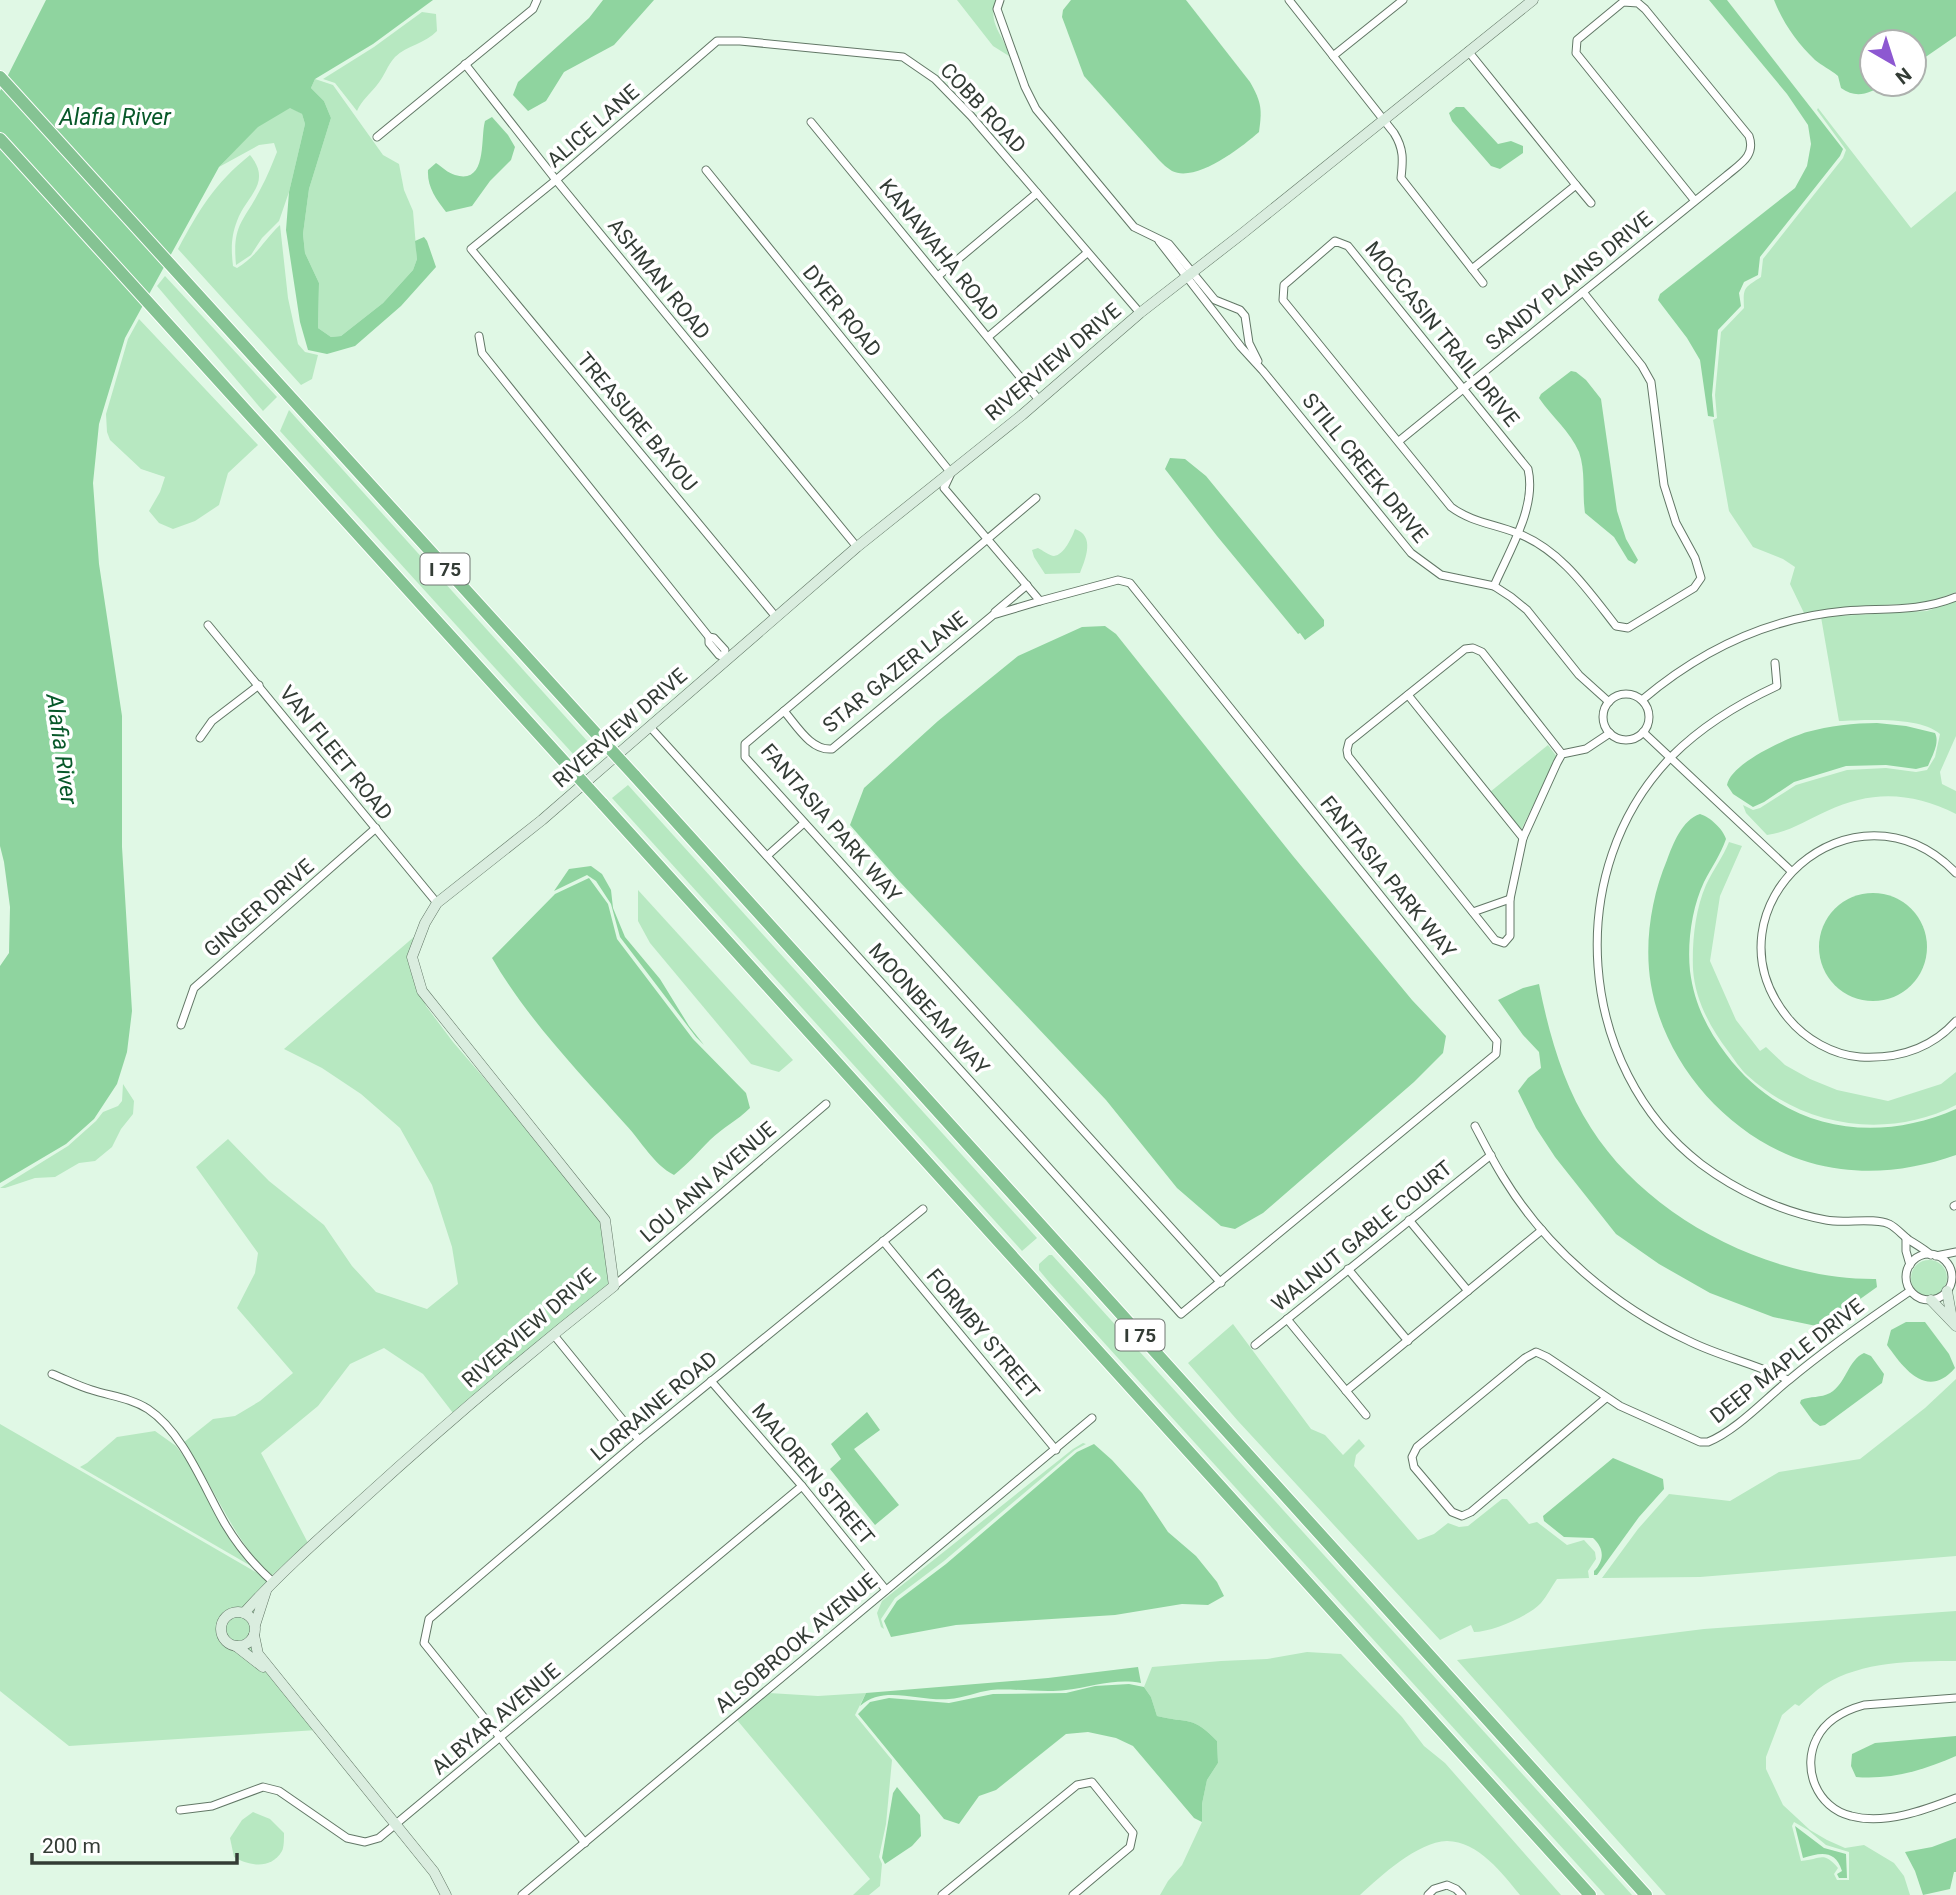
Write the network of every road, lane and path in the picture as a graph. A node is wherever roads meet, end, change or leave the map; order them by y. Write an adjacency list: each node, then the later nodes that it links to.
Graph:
1 (537, 0): 9 (street)
2 (1000, 0): 24 (street)
3 (1289, 0): 8 (street)
4 (1402, 0): 8 (street)
5 (1533, 0): 7 (street, RIVERVIEW DRIVE)
6 (740, 41): 16 (street, ALICE LANE); 18 (street, COBB ROAD)
7 (1468, 51): 11 (street, RIVERVIEW DRIVE); 17 (street)
8 (1334, 56): 11 (street)
9 (465, 64): 13 (street); 16 (street, ASHMAN ROAD)
10 (0, 77): 128 (highway, I 75, bridge)
11 (1384, 120): 23 (street); 24 (street, RIVERVIEW DRIVE)
12 (811, 122): 25 (street, KANAWAHA ROAD)
13 (377, 137)
14 (0, 139): 127 (highway, I 75, bridge)
15 (706, 170): 37 (street, DYER ROAD)
16 (556, 180): 21 (street, ALICE LANE); 41 (street, ASHMAN ROAD)
17 (1576, 185): 20 (street); 23 (street)
18 (1037, 193): 22 (street, COBB ROAD); 25 (street)
19 (1695, 201): 19 (street, SANDY PLAINS DRIVE); 27 (street, SANDY PLAINS DRIVE)
20 (1591, 203)
21 (471, 248): 47 (street, TREASURE BAYOU)
22 (1087, 253): 28 (street, COBB ROAD); 32 (street)
23 (1472, 269): 26 (street)
24 (1189, 273): 28 (street, RIVERVIEW DRIVE); 29 (street); 30 (street, STILL CREEK DRIVE)
25 (938, 276): 32 (street, KANAWAHA ROAD)
26 (1483, 283)
27 (1583, 292): 34 (street, SANDY PLAINS DRIVE); 39 (street, MOCCASIN TRAIL DRIVE)
28 (1140, 313): 35 (street, RIVERVIEW DRIVE)
29 (1247, 325): 30 (street); 33 (street, STILL CREEK DRIVE)
30 (1231, 333): 33 (street, STILL CREEK DRIVE)
31 (479, 336): 49 (street)
32 (988, 337): 35 (street, KANAWAHA ROAD)
33 (1263, 370): 43 (street, STILL CREEK DRIVE)
34 (1464, 388): 36 (street, SANDY PLAINS DRIVE); 36 (street, MOCCASIN TRAIL DRIVE); 39 (street, MOCCASIN TRAIL DRIVE)
35 (1039, 400): 37 (street, RIVERVIEW DRIVE)
36 (1399, 441): 39 (street, MOCCASIN TRAIL DRIVE)
37 (951, 473): 40 (street); 41 (street, RIVERVIEW DRIVE)
38 (1036, 498): 40 (street, FANTASIA PARK WAY)
39 (1517, 533): 43 (street, MOCCASIN TRAIL DRIVE)
40 (986, 539): 42 (street); 55 (street, FANTASIA PARK WAY)
41 (857, 547): 47 (street, RIVERVIEW DRIVE)
42 (1027, 585): 45 (street); 46 (street)
43 (1494, 586): 54 (street, STILL CREEK DRIVE)
44 (1956, 597): 53 (street)
45 (1040, 601): 46 (street, STAR GAZER LANE); 87 (street, FANTASIA PARK WAY)
46 (993, 615): 55 (street, STAR GAZER LANE)
47 (776, 617): 49 (street, RIVERVIEW DRIVE)
48 (208, 625): 51 (street, VAN FLEET ROAD)
49 (726, 658): 56 (street, RIVERVIEW DRIVE)
50 (1775, 663): 61 (street)
51 (259, 685): 59 (street); 63 (street, VAN FLEET ROAD)
52 (1408, 695): 60 (street); 64 (street); 70 (street)
53 (1642, 700): 54 (street); 57 (street)
54 (1609, 702): 58 (street)
55 (784, 711): 62 (street, FANTASIA PARK WAY)
56 (651, 728): 65 (street, MOONBEAM WAY); 69 (street, RIVERVIEW DRIVE)
57 (1643, 732): 58 (street); 61 (street)
58 (1610, 733): 60 (street)
59 (200, 738)
60 (1562, 754): 64 (street)
61 (1671, 757): 66 (street); 79 (street)
62 (804, 823): 65 (street); 87 (street, FANTASIA PARK WAY)
63 (376, 828): 69 (street, VAN FLEET ROAD); 72 (street, GINGER DRIVE)
64 (1523, 838): 68 (street)
65 (767, 856): 93 (street, MOONBEAM WAY)
66 (1791, 871): 67 (street); 71 (street)
67 (1956, 873)
68 (1510, 900): 70 (street); 70 (street)
69 (437, 903): 88 (street, RIVERVIEW DRIVE)
70 (1473, 912)
71 (1956, 1021)
72 (181, 1025)
73 (826, 1104): 88 (street, LOU ANN AVENUE)
74 (1475, 1126): 75 (street)
75 (1491, 1155): 77 (street, WALNUT GABLE COURT); 78 (street)
76 (923, 1209): 80 (street, LORRAINE ROAD)
77 (1409, 1220): 85 (street, WALNUT GABLE COURT); 89 (street)
78 (1542, 1230): 89 (street); 100 (street)
79 (1906, 1238): 82 (street); 83 (street)
80 (883, 1241): 101 (street, LORRAINE ROAD); 107 (street, FORMBY STREET)
81 (1956, 1252): 82 (street)
82 (1933, 1255): 83 (street); 86 (street)
83 (1910, 1265): 90 (street)
84 (1956, 1267): 86 (street)
85 (1348, 1269): 94 (street, WALNUT GABLE COURT); 97 (street)
86 (1951, 1276): 91 (street)
87 (1221, 1283): 93 (street, FANTASIA PARK WAY)
88 (614, 1286): 96 (street, RIVERVIEW DRIVE)
89 (1468, 1291): 97 (street)
90 (1910, 1291): 92 (street); 100 (street, DEEP MAPLE DRIVE)
91 (1947, 1291): 92 (street); 95 (street)
92 (1931, 1300): 95 (street)
93 (1181, 1314)
94 (1287, 1319): 98 (street, WALNUT GABLE COURT); 102 (street)
95 (1954, 1323)
96 (553, 1334): 106 (street); 109 (street, RIVERVIEW DRIVE)
97 (1408, 1341): 102 (street)
98 (1255, 1345)
99 (52, 1374): 109 (street)
100 (1788, 1380): 103 (street, DEEP MAPLE DRIVE)
101 (711, 1381): 106 (street, LORRAINE ROAD); 108 (street, MALOREN STREET)
102 (1346, 1391): 104 (street)
103 (1606, 1398): 103 (street, DEEP MAPLE DRIVE)
104 (1366, 1415)
105 (1092, 1418): 107 (street, ALSOBROOK AVENUE)
106 (639, 1440): 116 (street, LORRAINE ROAD)
107 (1056, 1450): 110 (street, ALSOBROOK AVENUE)
108 (802, 1486): 110 (street, MALOREN STREET); 116 (street, ALBYAR AVENUE)
109 (270, 1585): 111 (street, RIVERVIEW DRIVE); 112 (street, RIVERVIEW DRIVE)
110 (886, 1590): 120 (street, ALSOBROOK AVENUE)
111 (244, 1613): 112 (street); 113 (street, RIVERVIEW DRIVE)
112 (254, 1630): 113 (street); 114 (street)
113 (236, 1646): 114 (street)
114 (276, 1678): 119 (street)
115 (1956, 1698): 117 (street)
116 (500, 1738): 119 (street, ALBYAR AVENUE); 120 (street)
117 (1956, 1798)
118 (180, 1810): 119 (street, ALBYAR AVENUE)
119 (396, 1825): 121 (street)
120 (585, 1843): 122 (street, ALSOBROOK AVENUE)
121 (446, 1895)
122 (522, 1895)
123 (942, 1895): 124 (street)
124 (1073, 1895)
125 (1428, 1895): 126 (street)
126 (1462, 1895)
127 (1590, 1895)
128 (1647, 1895)

